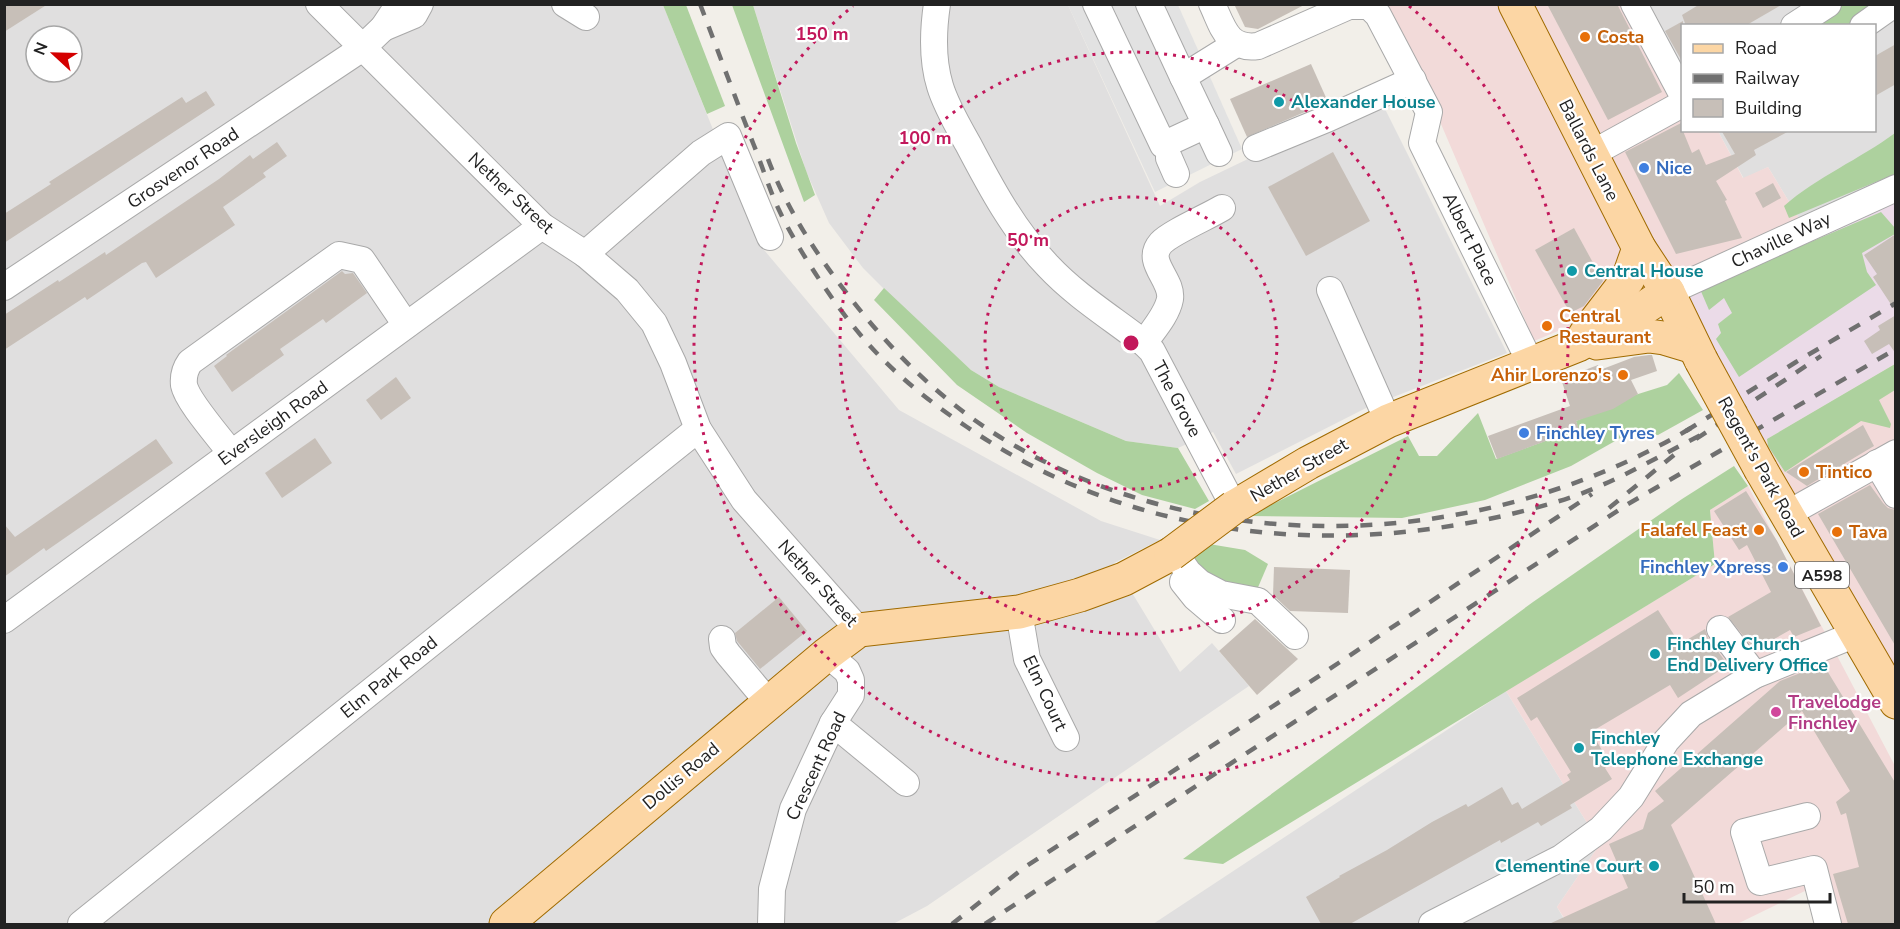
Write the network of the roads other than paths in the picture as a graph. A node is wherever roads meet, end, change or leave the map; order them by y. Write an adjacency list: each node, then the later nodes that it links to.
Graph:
1 (319, 4): 16 (street, Nether Street)
2 (399, 4): 14 (street)
3 (420, 4): 14 (street)
4 (937, 4): 33 (street, The Grove)
5 (1096, 4): 17 (street)
6 (1149, 4): 17 (street)
7 (1212, 4): 15 (street)
8 (1515, 4): 22 (main road, Ballards Lane / A598)
9 (1634, 4): 19 (street)
10 (1828, 4): 12 (street)
11 (1894, 4): 13 (street)
12 (1797, 24)
13 (1866, 24)
14 (382, 28): 16 (street, Grosvenor Road)
15 (1236, 44): 17 (street); 18 (street)
16 (361, 48): 25 (street, Nether Street); 29 (street, Grosvenor Road)
17 (1183, 77)
18 (1413, 80): 21 (street); 36 (street, Albert Place)
19 (1681, 90)
20 (1681, 105): 22 (street)
21 (1256, 148)
22 (1591, 154): 27 (main road, Ballards Lane / A598)
23 (1893, 193): 31 (street, Chaville Way)
24 (1222, 208): 33 (street)
25 (542, 226): 28 (street, Nether Street); 32 (street, Eversleigh Road)
26 (770, 237): 28 (street)
27 (1639, 248): 31 (main road, Ballards Lane / A598); 34 (main road)
28 (585, 254): 38 (street, Nether Street)
29 (8, 277)
30 (1330, 290): 37 (street)
31 (1668, 292): 34 (main road, Nether Street); 35 (main road, Regent's Park Road / A598)
32 (406, 325): 39 (street, Eversleigh Road); 39 (street)
33 (1144, 343): 42 (street, The Grove)
34 (1578, 345): 35 (main road, Nether Street); 36 (main road, Nether Street)
35 (1698, 354): 43 (main road, Regent's Park Road / A598, bridge)
36 (1531, 364): 37 (main road, Nether Street)
37 (1388, 421): 42 (main road, Nether Street)
38 (698, 429): 49 (street, Nether Street); 61 (street, Elm Park Road)
39 (231, 453): 46 (street, Eversleigh Road)
40 (1886, 458): 41 (street); 43 (street)
41 (1896, 495)
42 (1234, 507): 44 (main road, Nether Street, bridge)
43 (1787, 514): 50 (main road, Regent's Park Road / A598)
44 (1170, 555): 45 (main road, Nether Street); 47 (street); 51 (street)
45 (1019, 612): 49 (main road, Nether Street); 58 (street, Elm Court)
46 (7, 614)
47 (1222, 620)
48 (1720, 629): 54 (street)
49 (859, 630): 53 (main road, Dollis Road)
50 (1856, 634): 54 (street); 55 (main road, Regent's Park Road / A598)
51 (1294, 636)
52 (722, 639): 56 (street)
53 (826, 654): 56 (main road, Dollis Road); 57 (street, Crescent Road)
54 (1755, 675): 64 (street)
55 (1896, 702)
56 (769, 703): 62 (main road, Dollis Road)
57 (833, 723): 59 (street); 63 (street, Crescent Road)
58 (1066, 738)
59 (906, 783)
60 (1807, 816): 65 (street)
61 (81, 924)
62 (506, 924)
63 (771, 924)
64 (1432, 924)
65 (1828, 924)

